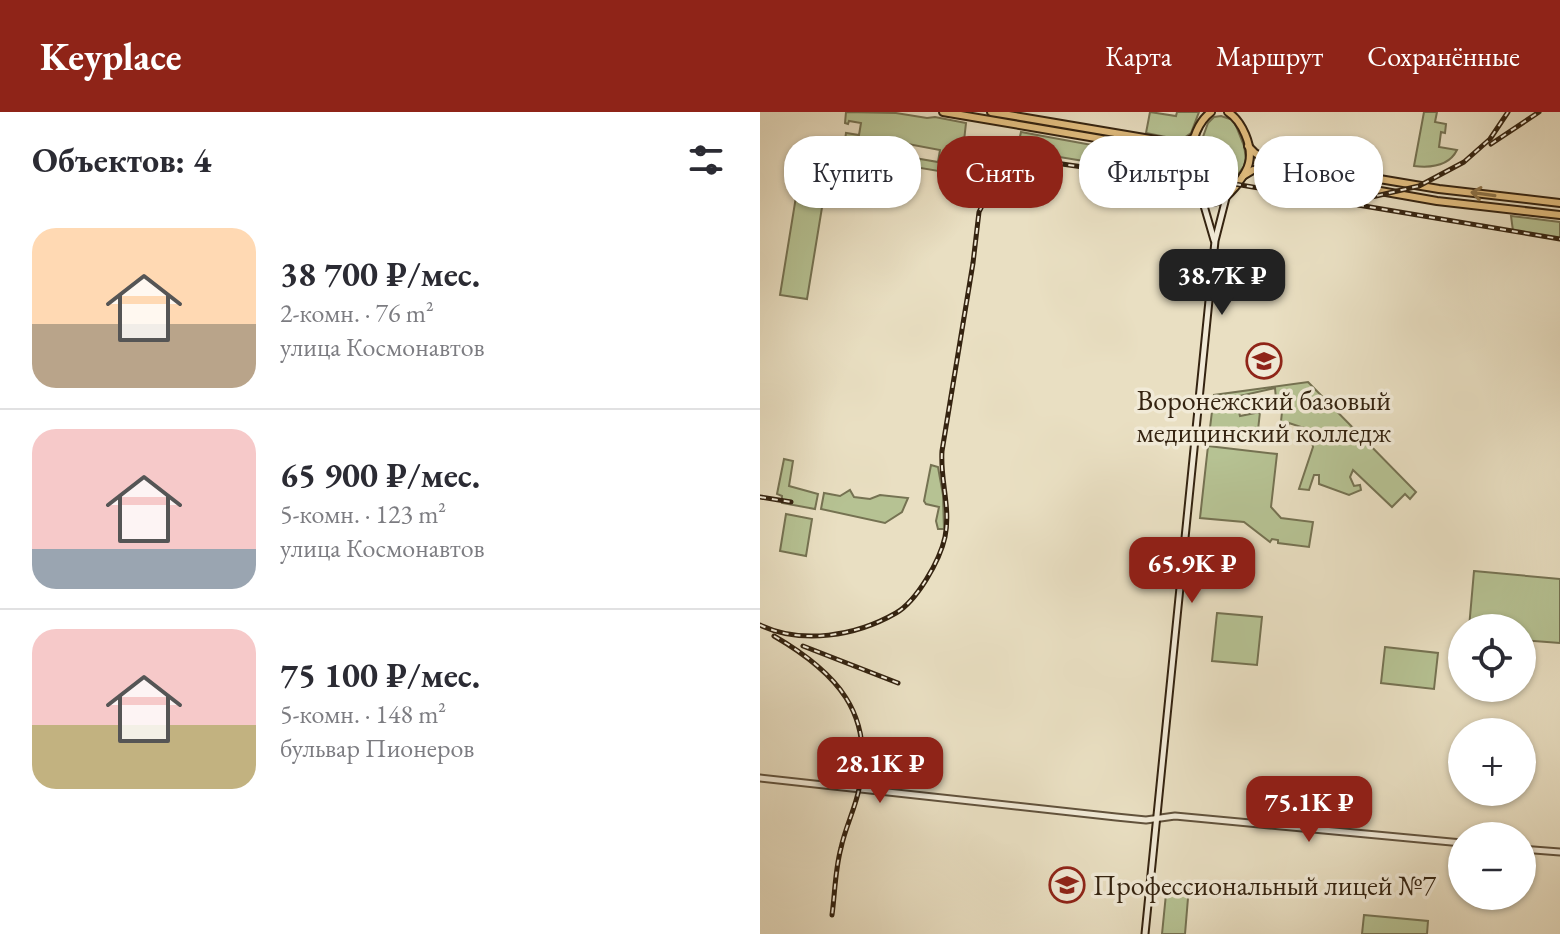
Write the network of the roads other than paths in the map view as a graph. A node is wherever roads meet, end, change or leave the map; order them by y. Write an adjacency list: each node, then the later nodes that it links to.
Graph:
1 (943, 112): 5 (main road)
2 (991, 112): 6 (main road)
3 (1207, 114): 7 (main road)
4 (1233, 114): 8 (main road)
5 (1084, 136)
6 (1133, 136)
7 (1196, 136)
8 (1248, 146): 9 (main road); 11 (main road, one-way to 8)
9 (1243, 176): 10 (main road); 14 (main road)
10 (1238, 182)
11 (1560, 203)
12 (1205, 208): 15 (main road)
13 (1223, 208): 15 (main road)
14 (1560, 215)
15 (1215, 241): 17 (main road)
16 (760, 778): 17 (main road)
17 (1155, 819): 18 (main road); 21 (main road)
18 (1448, 842)
19 (1536, 850): 20 (main road)
20 (1560, 852)
21 (1145, 934)

